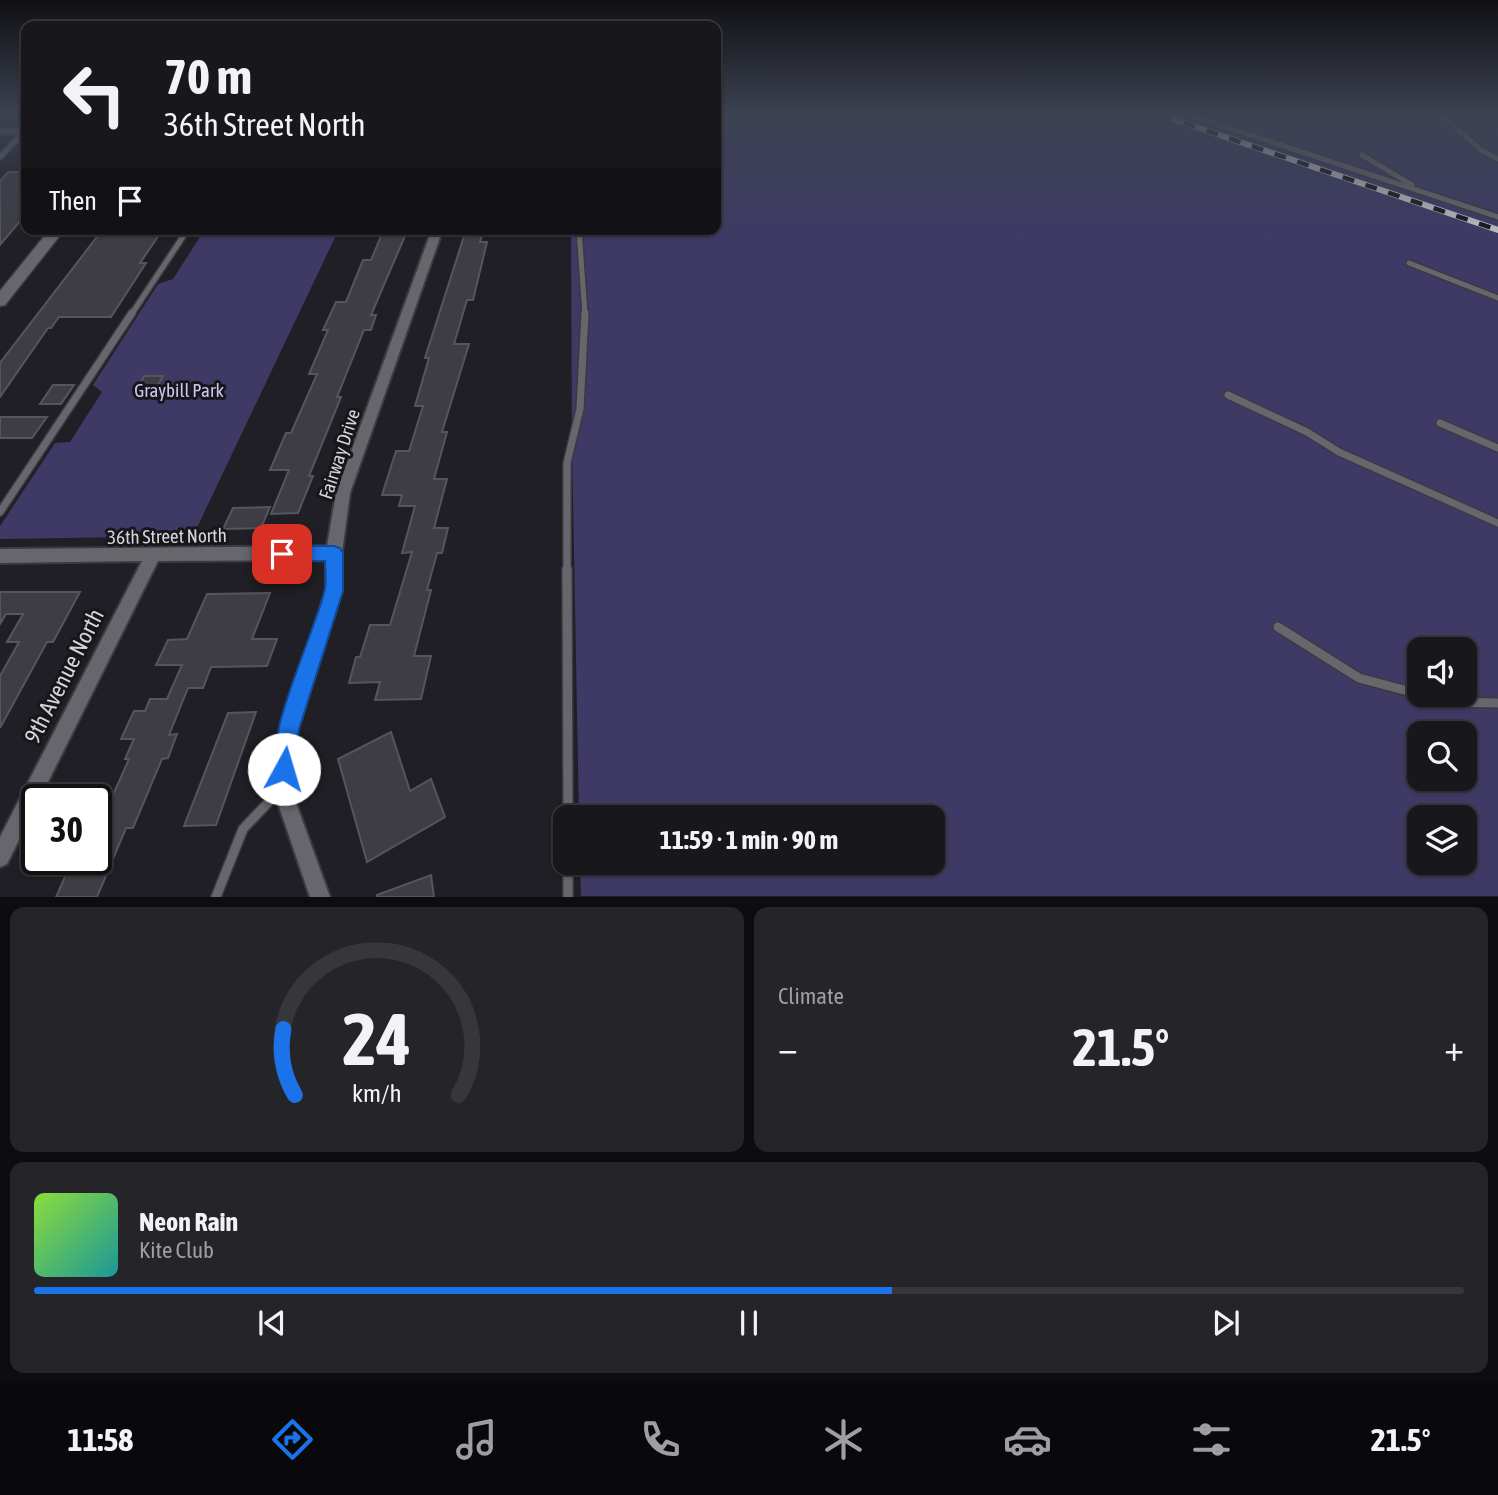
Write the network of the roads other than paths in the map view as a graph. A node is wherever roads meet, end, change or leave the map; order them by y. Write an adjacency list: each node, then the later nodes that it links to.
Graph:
1 (1315, 157): 3 (lane)
2 (1364, 157): 3 (lane)
3 (1435, 197): 4 (lane)
4 (1498, 217)
5 (53, 235): 11 (street)
6 (184, 235): 15 (lane)
7 (436, 235): 17 (street, Fairway Drive)
8 (579, 235): 25 (lane)
9 (1409, 263): 10 (lane)
10 (1498, 298)
11 (0, 301)
12 (1228, 395): 16 (lane)
13 (1440, 423): 14 (lane)
14 (1498, 448)
15 (0, 512)
16 (1498, 523)
17 (334, 553): 19 (street, 36th Street North); 24 (street, Fairway Drive)
18 (0, 556): 19 (street, 36th Street North)
19 (153, 556): 26 (street, 9th Avenue North)
20 (1278, 626): 21 (lane)
21 (1407, 690)
22 (1477, 703): 23 (lane)
23 (1498, 703)
24 (282, 789): 28 (lane); 29 (street, Fairway Drive)
25 (568, 805)
26 (0, 857)
27 (568, 875): 30 (lane)
28 (216, 897)
29 (320, 897)
30 (568, 897)

